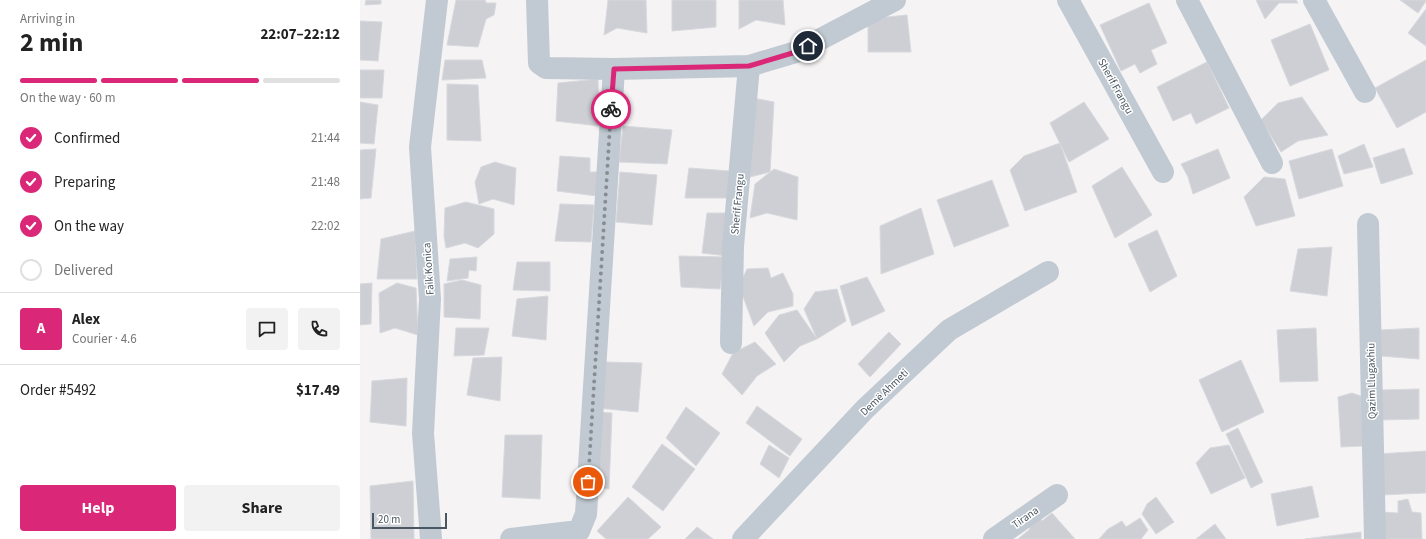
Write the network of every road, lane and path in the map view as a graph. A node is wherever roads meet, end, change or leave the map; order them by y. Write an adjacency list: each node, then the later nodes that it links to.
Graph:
1 (437, 0): 17 (street, Faik Konica)
2 (537, 0): 9 (street)
3 (895, 0): 7 (street)
4 (1068, 0): 12 (street, Sherif Frangu)
5 (1187, 0): 11 (street)
6 (1314, 0): 10 (street)
7 (867, 7): 8 (street)
8 (749, 66): 9 (street); 15 (street, Sherif Frangu)
9 (614, 69): 18 (street)
10 (1365, 92)
11 (1272, 163)
12 (1163, 172)
13 (1368, 224): 21 (street, Qazim Llugaxhiu)
14 (1048, 272): 19 (street, Demë Ahmeti)
15 (731, 343)
16 (1057, 495): 20 (street, Tirana)
17 (431, 539)
18 (511, 539)
19 (743, 539)
20 (994, 539)
21 (1375, 539)

